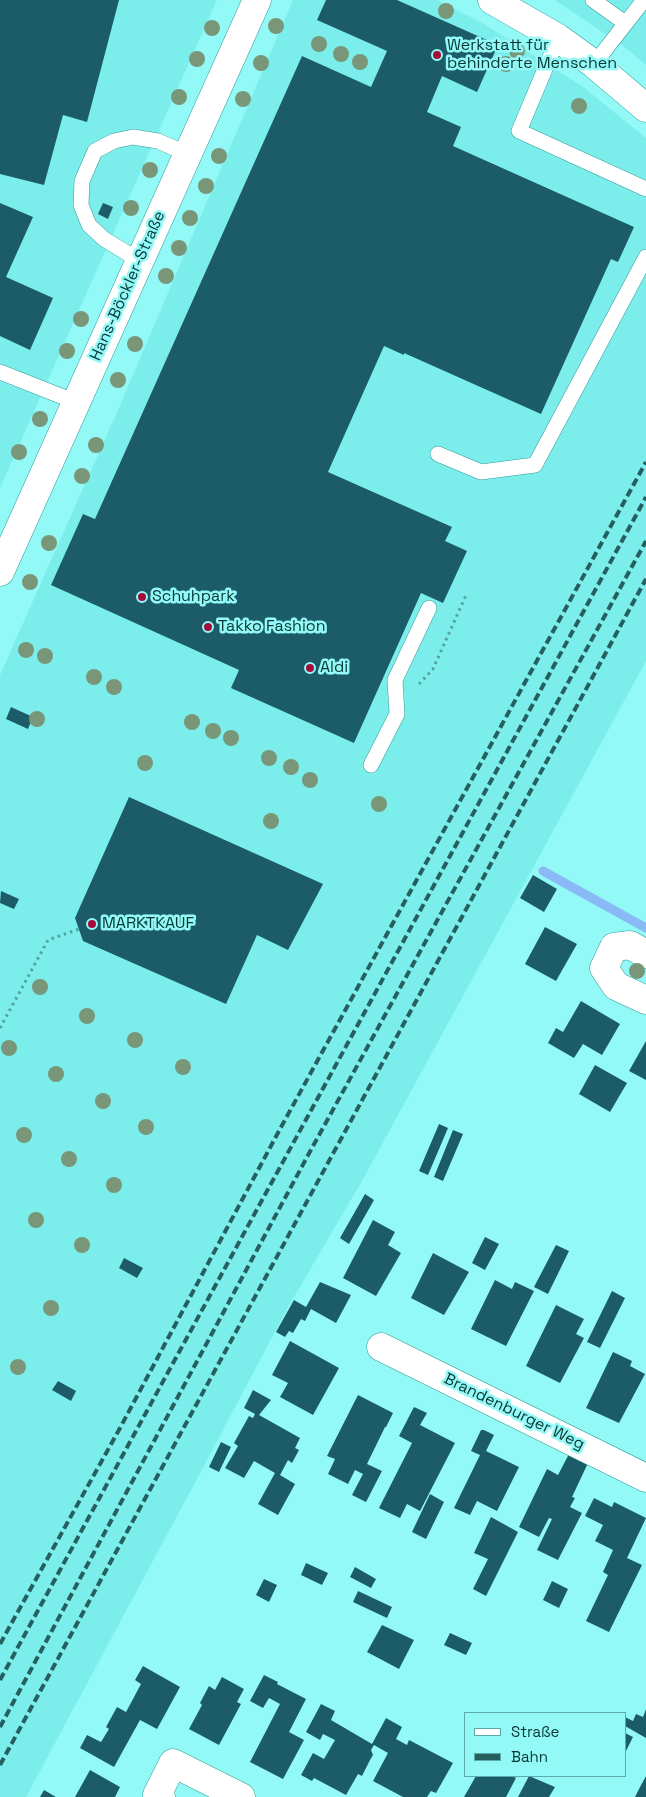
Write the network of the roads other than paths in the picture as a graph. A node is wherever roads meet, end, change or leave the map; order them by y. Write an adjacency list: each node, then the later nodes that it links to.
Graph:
1 (257, 0): 9 (street, Hans-Böckler-Straße)
2 (593, 0): 5 (lane)
3 (644, 0): 5 (lane)
4 (506, 3): 6 (street)
5 (625, 23): 7 (lane)
6 (558, 38): 7 (street); 10 (lane)
7 (594, 64): 8 (street)
8 (646, 108)
9 (188, 154): 12 (street, Hans-Böckler-Straße); 12 (lane)
10 (646, 189)
11 (646, 257): 15 (lane)
12 (140, 261): 14 (street, Hans-Böckler-Straße)
13 (0, 372): 14 (lane)
14 (76, 402): 16 (street, Hans-Böckler-Straße)
15 (438, 454)
16 (0, 572)
17 (429, 608): 18 (lane)
18 (371, 765)
19 (646, 954): 20 (street)
20 (646, 1000)
21 (381, 1347): 22 (street, Brandenburger Weg)
22 (646, 1478)
23 (162, 1797): 24 (street)
24 (241, 1797)

